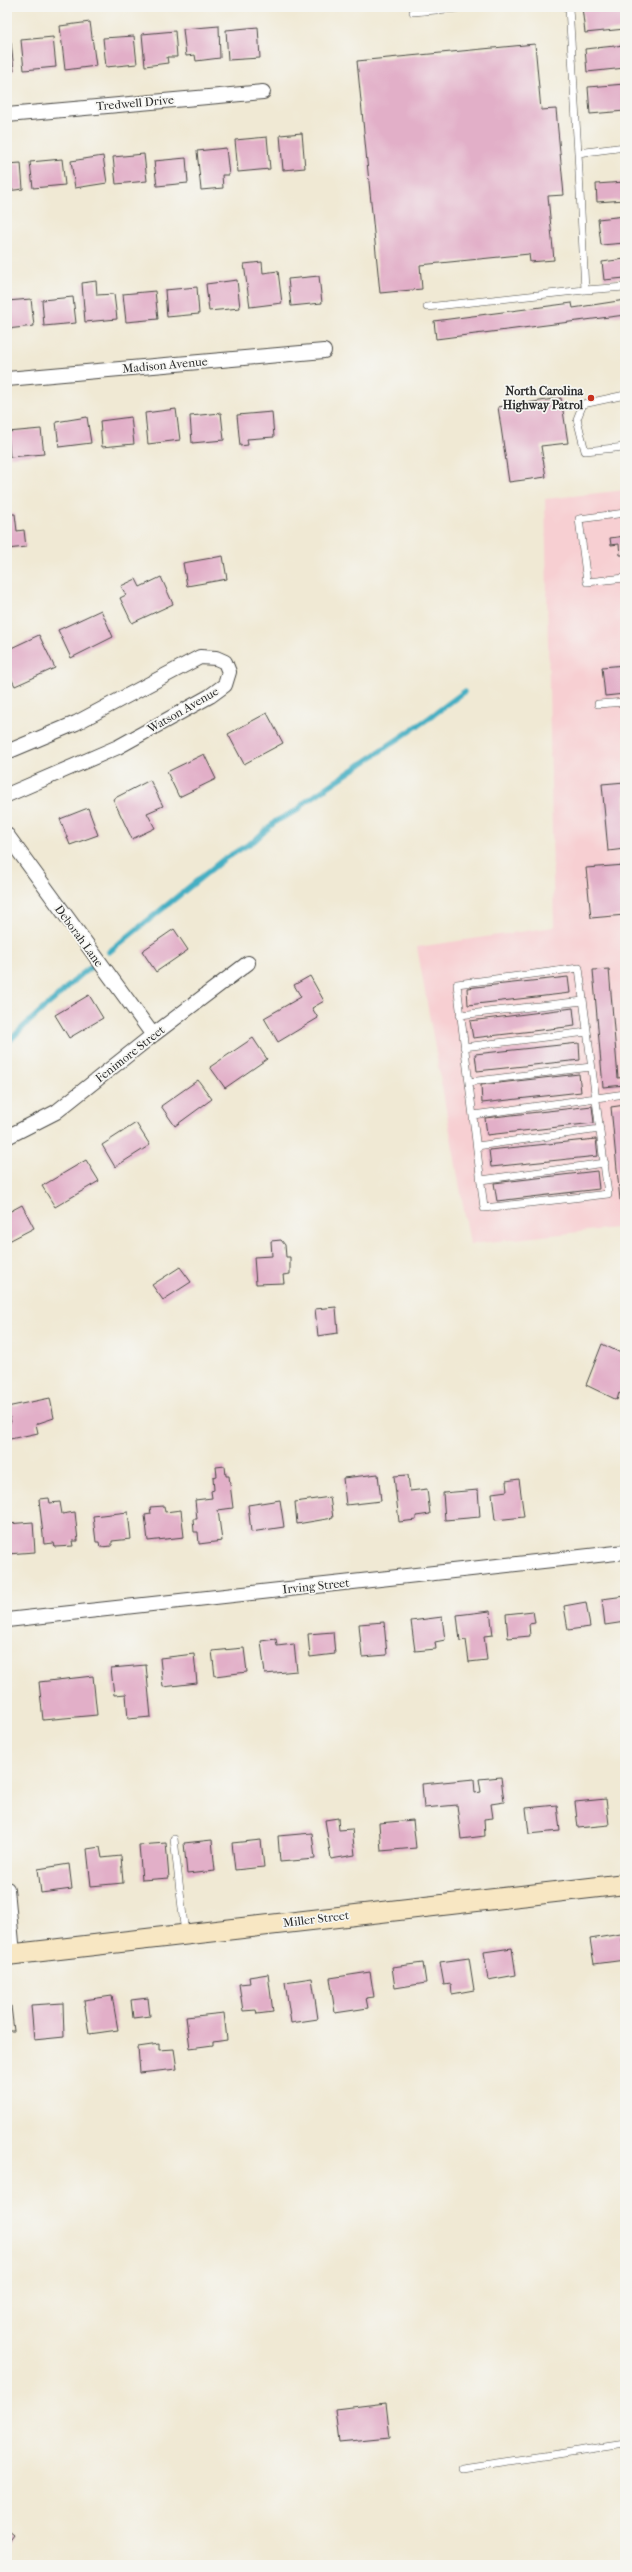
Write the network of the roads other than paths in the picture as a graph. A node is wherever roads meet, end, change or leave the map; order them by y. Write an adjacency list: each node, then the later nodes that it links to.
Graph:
1 (470, 7): 3 (lane)
2 (566, 7): 7 (lane)
3 (413, 12)
4 (263, 92): 5 (street, Tredwell Drive)
5 (7, 115)
6 (625, 147): 7 (lane)
7 (578, 152): 9 (lane)
8 (625, 287): 9 (lane)
9 (585, 290): 10 (lane)
10 (427, 307)
11 (324, 351): 12 (street, Madison Avenue)
12 (7, 379)
13 (625, 395): 14 (lane)
14 (625, 447)
15 (625, 513): 16 (lane)
16 (625, 578)
17 (625, 702): 18 (lane)
18 (598, 704)
19 (7, 752): 20 (street, Watson Avenue)
20 (7, 795)
21 (7, 835): 26 (street, Deborah Lane)
22 (248, 963): 26 (street, Fenimore Street)
23 (583, 1001): 24 (lane); 24 (lane); 25 (lane)
24 (460, 1015): 27 (lane)
25 (587, 1032): 27 (lane); 28 (lane)
26 (153, 1035): 34 (street, Fenimore Street)
27 (464, 1047): 29 (lane)
28 (591, 1067): 29 (lane); 31 (lane)
29 (469, 1082): 32 (lane)
30 (625, 1094): 31 (lane)
31 (595, 1098): 32 (lane); 33 (lane)
32 (473, 1115): 35 (lane)
33 (600, 1129): 35 (lane); 36 (lane)
34 (7, 1137)
35 (476, 1146): 37 (lane)
36 (605, 1163): 37 (lane); 37 (lane)
37 (481, 1180)
38 (625, 1552): 39 (street, Irving Street)
39 (7, 1620)
40 (174, 1839): 43 (lane)
41 (625, 1884): 43 (main road, Miller Street)
42 (7, 1889): 44 (street)
43 (185, 1934): 44 (main road, Miller Street)
44 (10, 1954)
45 (625, 2444): 46 (lane)
46 (462, 2468)

